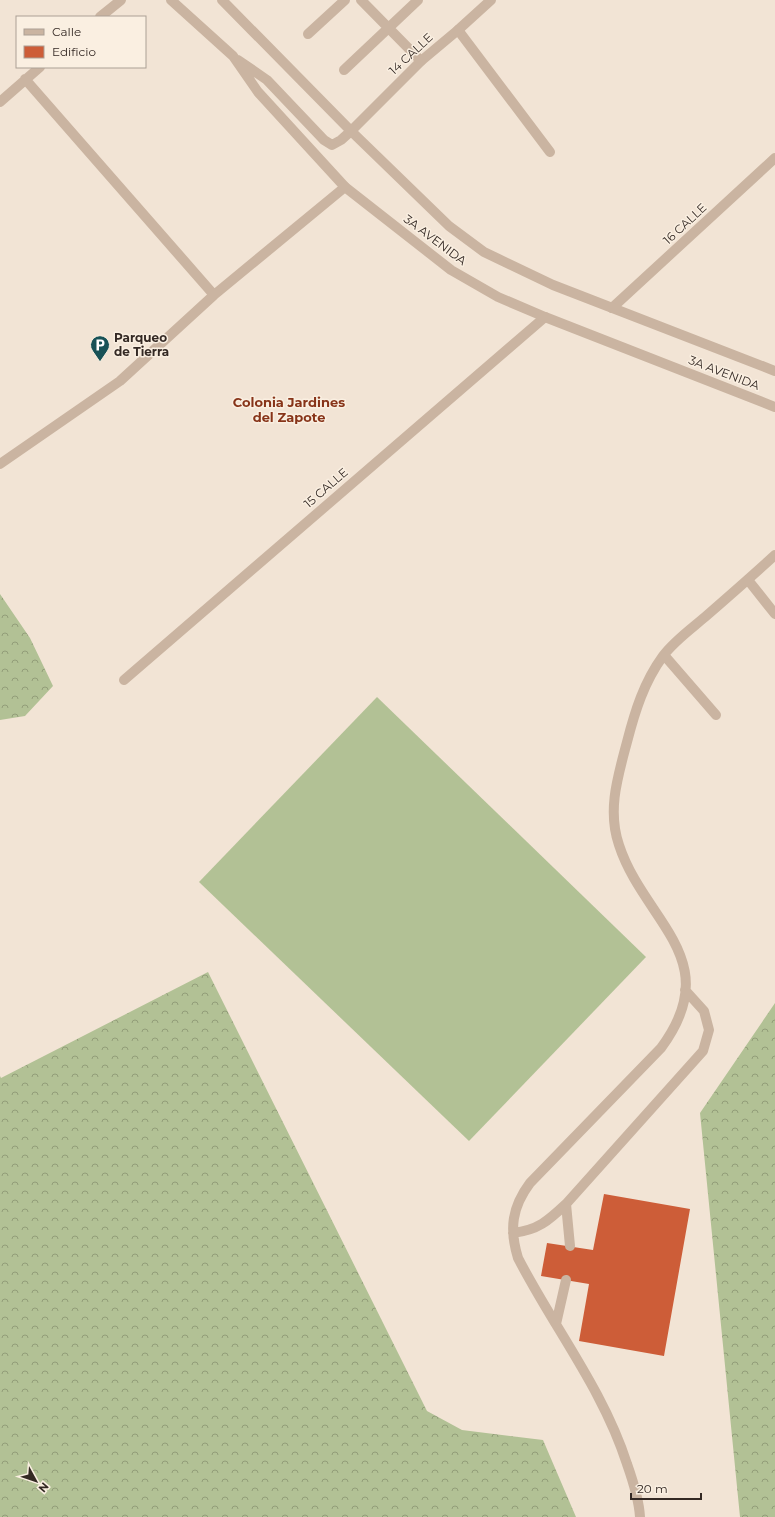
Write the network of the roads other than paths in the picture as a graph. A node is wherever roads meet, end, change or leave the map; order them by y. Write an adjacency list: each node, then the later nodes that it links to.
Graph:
1 (121, 0): 8 (street)
2 (171, 0): 12 (street, 3A AVENIDA)
3 (222, 0): 18 (street, 3A AVENIDA)
4 (345, 0): 11 (street)
5 (361, 0): 9 (street)
6 (418, 0): 9 (street)
7 (491, 0): 10 (street, 14 CALLE)
8 (101, 16)
9 (388, 28): 13 (street); 15 (street)
10 (458, 30): 13 (street, 14 CALLE); 19 (street)
11 (308, 34)
12 (234, 56): 18 (street, 14 CALLE); 21 (street, 3A AVENIDA)
13 (421, 61): 18 (street, 14 CALLE)
14 (39, 68): 16 (street)
15 (344, 70)
16 (26, 79): 17 (street); 22 (street)
17 (0, 102)
18 (351, 131): 23 (street, 3A AVENIDA)
19 (550, 152)
20 (775, 158): 23 (street, 16 CALLE)
21 (345, 187): 22 (street); 24 (street, 3A AVENIDA)
22 (214, 295): 27 (street)
23 (612, 308): 25 (street, 3A AVENIDA)
24 (545, 317): 26 (street, 3A AVENIDA); 32 (street, 15 CALLE)
25 (775, 370)
26 (775, 407)
27 (0, 464)
28 (775, 555): 29 (street)
29 (748, 580): 30 (street); 31 (street)
30 (775, 614)
31 (664, 654): 33 (street); 34 (street)
32 (124, 680)
33 (716, 715)
34 (686, 990): 35 (street); 36 (street)
35 (566, 1204): 36 (street); 37 (street)
36 (512, 1233): 39 (street)
37 (570, 1246)
38 (566, 1280): 39 (street)
39 (556, 1324): 40 (street)
40 (640, 1517)

